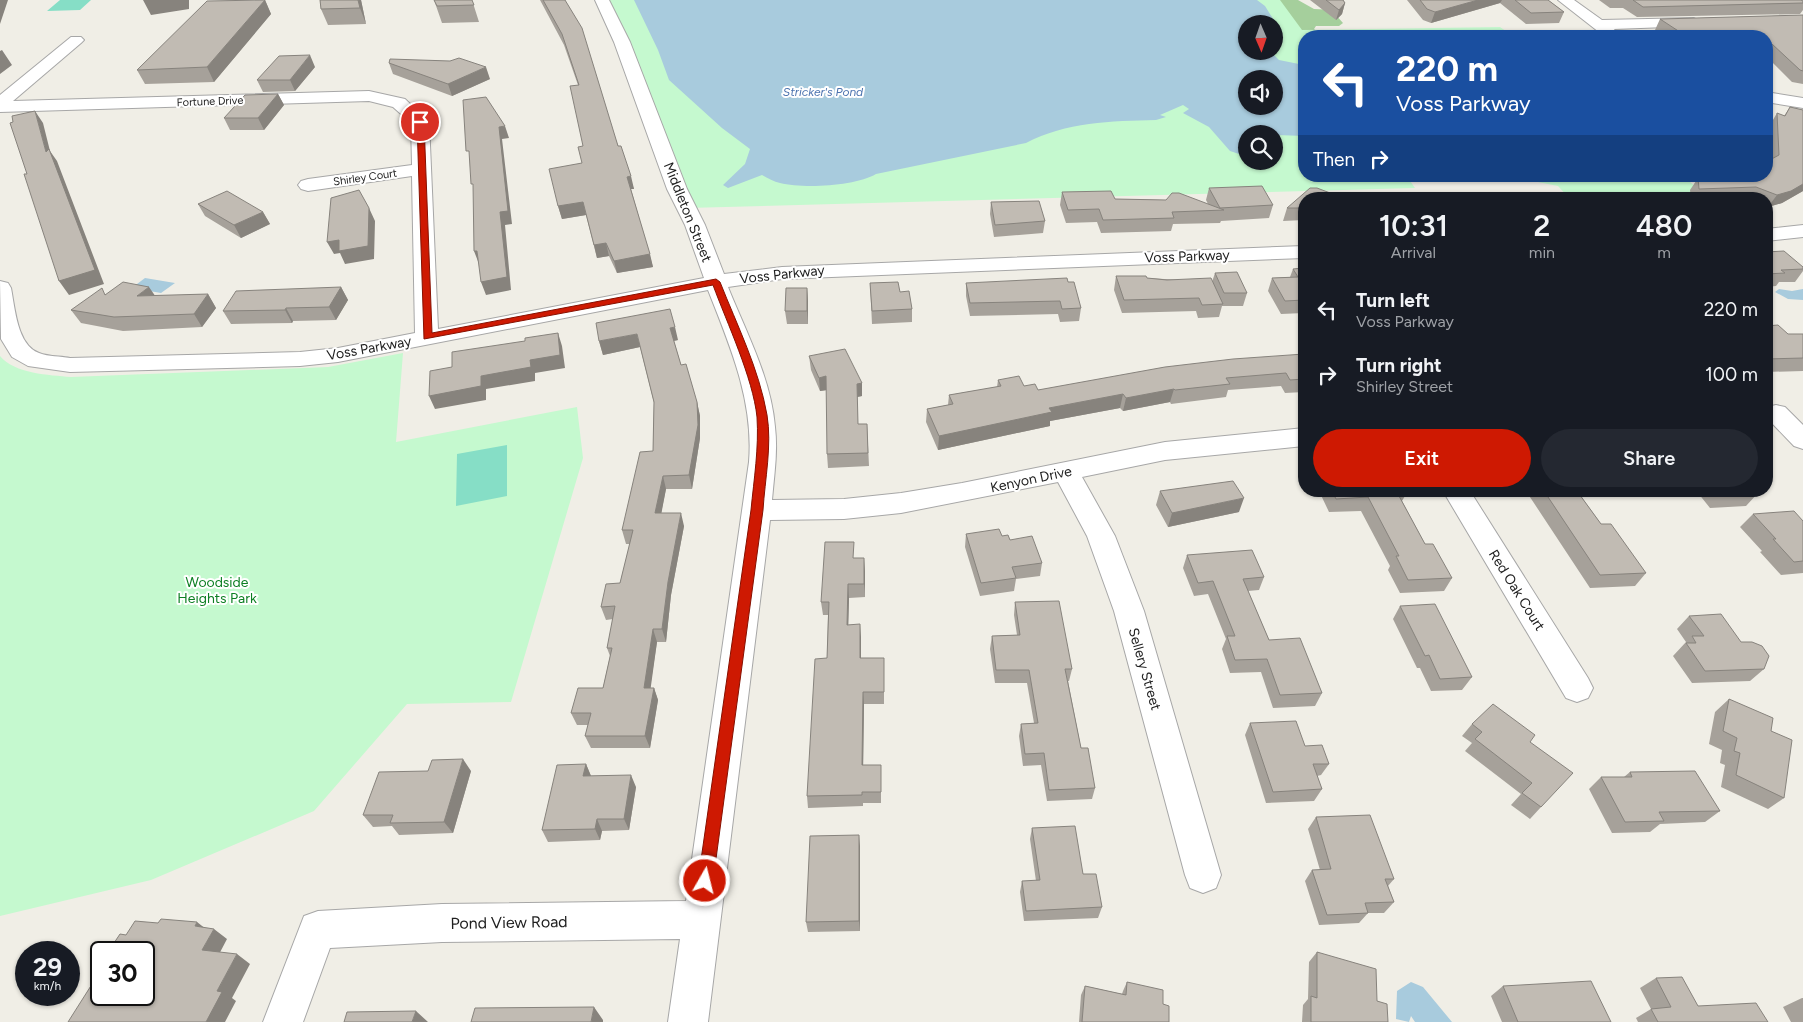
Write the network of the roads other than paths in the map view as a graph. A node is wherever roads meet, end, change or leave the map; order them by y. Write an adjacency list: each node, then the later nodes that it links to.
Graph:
1 (602, 0): 15 (street, Middleton Street)
2 (1565, 0): 4 (street)
3 (1704, 22): 4 (street)
4 (1598, 24): 5 (street)
5 (1606, 30)
6 (76, 40): 9 (street)
7 (1773, 98): 8 (street)
8 (1803, 103)
9 (0, 106): 10 (street, Fortune Drive)
10 (422, 169): 11 (street, Shirley Court); 17 (street)
11 (308, 185)
12 (1803, 231): 13 (street)
13 (1773, 234)
14 (1298, 252): 15 (street, Voss Parkway)
15 (716, 282): 17 (street, Voss Parkway); 25 (street, Middleton Street)
16 (0, 288): 17 (street, Voss Parkway)
17 (427, 337)
18 (1803, 412): 19 (street)
19 (1773, 413)
20 (1773, 415): 22 (street)
21 (1298, 438): 23 (street, Kenyon Drive)
22 (1803, 440)
23 (1066, 472): 25 (street, Kenyon Drive); 27 (street, Sellery Street)
24 (1460, 497): 26 (street, Red Oak Court)
25 (757, 510): 28 (street, Middleton Street)
26 (1577, 688)
27 (1203, 875)
28 (700, 920): 29 (street, Pond View Road); 30 (street, Middleton Street)
29 (282, 1022)
30 (688, 1022)

